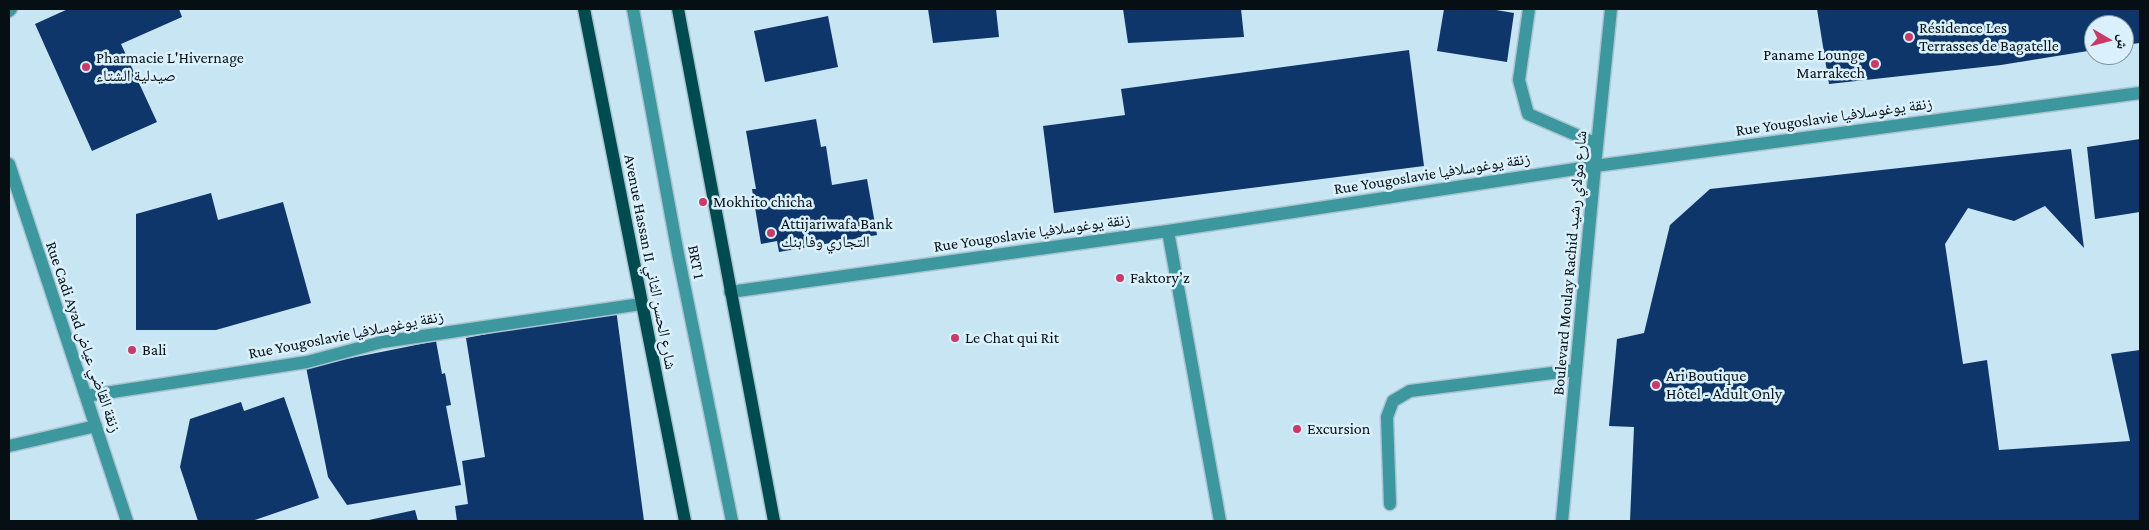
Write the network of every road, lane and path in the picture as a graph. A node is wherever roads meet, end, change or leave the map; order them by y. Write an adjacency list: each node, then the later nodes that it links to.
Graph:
1 (584, 9): 12 (main road, Avenue Hassan II شارع الحسن الثاني)
2 (633, 9): 20 (street, BRT 1)
3 (678, 9): 11 (main road)
4 (1529, 9): 7 (street)
5 (1611, 9): 7 (street, Boulevard Moulay Rachid شارع مولاي رشيد)
6 (2140, 93): 9 (street, Rue Yougoslavie زنقة يوغوسلافيا)
7 (1597, 144): 9 (street, Boulevard Moulay Rachid شارع مولاي رشيد)
8 (9, 164): 14 (street, Rue Cadi Ayad زنقة القاضي عياض)
9 (1595, 166): 10 (street, Rue Yougoslavie زنقة يوغوسلافيا); 13 (street, Boulevard Moulay Rachid شارع مولاي رشيد)
10 (1168, 231): 11 (street, Rue Yougoslavie زنقة يوغوسلافيا); 22 (street)
11 (730, 292): 21 (main road)
12 (641, 304): 14 (street, Rue Yougoslavie زنقة يوغوسلافيا); 19 (main road, Avenue Hassan II شارع الحسن الثاني)
13 (1576, 370): 17 (street); 23 (street, Boulevard Moulay Rachid شارع مولاي رشيد)
14 (86, 396): 15 (street, Rue Cadi Ayad زنقة القاضي عياض)
15 (96, 426): 16 (street); 18 (street, Rue Cadi Ayad زنقة القاضي عياض)
16 (9, 446)
17 (1390, 504)
18 (127, 521)
19 (685, 521)
20 (732, 521)
21 (774, 521)
22 (1220, 521)
23 (1562, 521)

